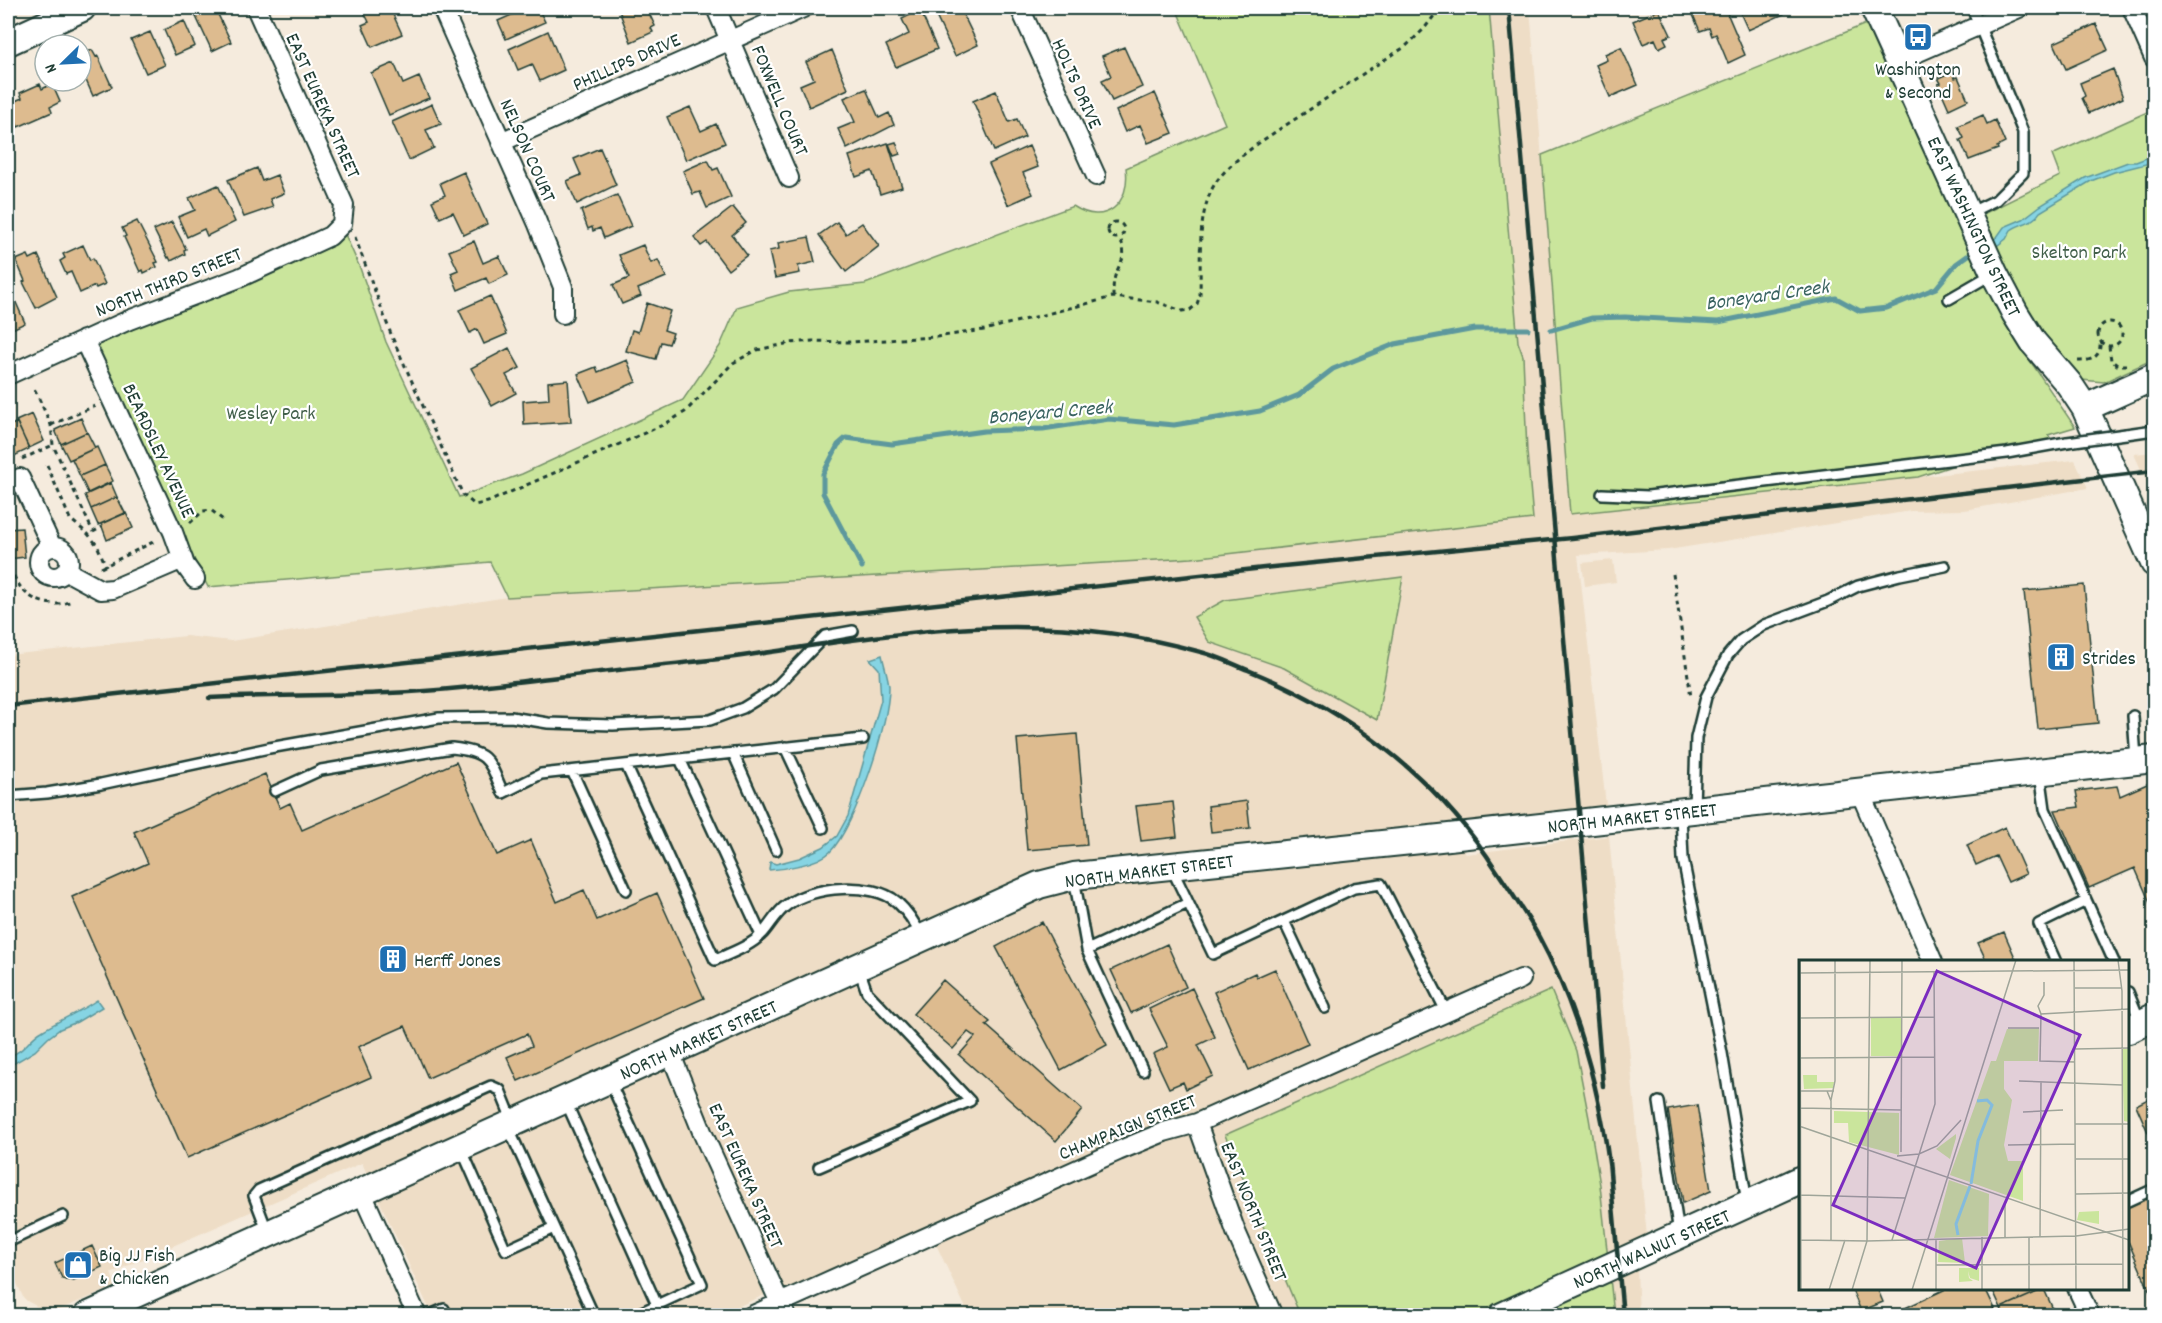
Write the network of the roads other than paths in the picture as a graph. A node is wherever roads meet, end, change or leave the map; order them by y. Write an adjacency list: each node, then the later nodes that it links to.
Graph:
1 (82, 8): 13 (street)
2 (256, 8): 20 (street, EAST EUREKA STREET)
3 (441, 8): 16 (street, NELSON COURT)
4 (716, 8): 12 (street, FOXWELL COURT)
5 (803, 8): 12 (street, PHILLIPS DRIVE)
6 (1020, 8): 17 (street, HOLTS DRIVE)
7 (1874, 8): 15 (street, EAST WASHINGTON STREET)
8 (1972, 8): 11 (lane)
9 (2019, 8): 11 (street)
10 (2132, 8): 14 (street)
11 (1979, 25): 15 (street); 19 (lane)
12 (730, 39): 16 (street, PHILLIPS DRIVE); 18 (street, FOXWELL COURT)
13 (8, 42)
14 (2154, 58)
15 (1898, 61): 19 (street, EAST WASHINGTON STREET)
16 (501, 142): 23 (street, NELSON COURT)
17 (1096, 176)
18 (789, 178)
19 (1967, 213): 21 (street, EAST WASHINGTON STREET)
20 (342, 224): 24 (street, NORTH THIRD STREET)
21 (1994, 273): 22 (lane); 27 (street, EAST WASHINGTON STREET)
22 (1949, 299)
23 (564, 314)
24 (84, 340): 25 (street, NORTH THIRD STREET); 32 (street, BEARDSLEY AVENUE)
25 (8, 375)
26 (2154, 377): 27 (street)
27 (2085, 408): 33 (street, EAST WASHINGTON STREET)
28 (2154, 430): 30 (lane, bridge)
29 (18, 470): 31 (street)
30 (1602, 494)
31 (52, 547): 35 (street); 35 (street)
32 (183, 559): 35 (street); 36 (street, BEARDSLEY AVENUE)
33 (2154, 563)
34 (1945, 566): 50 (lane)
35 (66, 571)
36 (195, 579)
37 (853, 631): 49 (lane)
38 (2133, 716): 43 (lane)
39 (863, 740): 40 (lane)
40 (785, 747): 41 (lane); 51 (lane)
41 (733, 753): 42 (lane); 52 (lane)
42 (680, 759): 44 (lane); 59 (lane)
43 (2145, 760): 46 (street, NORTH MARKET STREET)
44 (626, 765): 45 (lane); 59 (lane)
45 (572, 771): 47 (lane); 55 (lane)
46 (2040, 772): 48 (street, NORTH MARKET STREET); 56 (lane)
47 (274, 791)
48 (1860, 792): 50 (street, NORTH MARKET STREET); 62 (street)
49 (8, 796)
50 (1688, 811): 53 (street, NORTH MARKET STREET); 84 (lane)
51 (823, 828)
52 (776, 850)
53 (1170, 866): 54 (street, NORTH MARKET STREET); 57 (lane)
54 (1074, 876): 60 (street, NORTH MARKET STREET); 61 (lane)
55 (626, 890)
56 (2086, 901): 63 (lane); 64 (lane)
57 (1188, 903): 58 (lane); 61 (lane)
58 (1284, 921): 68 (lane); 69 (lane)
59 (761, 935): 60 (lane)
60 (922, 939): 65 (street, NORTH MARKET STREET)
61 (1087, 950): 72 (lane)
62 (1932, 960)
63 (2055, 960)
64 (2113, 960)
65 (858, 967): 71 (street, NORTH MARKET STREET); 79 (lane)
66 (1521, 979): 69 (street, CHAMPAIGN STREET)
67 (2129, 995): 70 (lane)
68 (1325, 1008)
69 (1447, 1013): 77 (street, CHAMPAIGN STREET)
70 (2146, 1021)
71 (670, 1052): 73 (street, NORTH MARKET STREET); 93 (street, EAST EUREKA STREET)
72 (1143, 1071)
73 (609, 1079): 74 (street, NORTH MARKET STREET); 91 (lane)
74 (565, 1099): 76 (street, NORTH MARKET STREET); 91 (lane)
75 (1659, 1102): 88 (lane)
76 (510, 1123): 78 (street, NORTH MARKET STREET); 86 (lane); 87 (lane)
77 (1197, 1123): 93 (street, CHAMPAIGN STREET); 101 (street, EAST NORTH STREET)
78 (460, 1146): 82 (street, NORTH MARKET STREET); 86 (lane)
79 (819, 1167)
80 (1799, 1180): 84 (street, NORTH WALNUT STREET)
81 (2154, 1189): 83 (lane)
82 (360, 1191): 87 (street, NORTH MARKET STREET); 95 (street)
83 (2129, 1200)
84 (1747, 1204): 88 (street, NORTH WALNUT STREET)
85 (63, 1216): 89 (lane)
86 (554, 1228): 97 (lane)
87 (268, 1233): 94 (street, NORTH MARKET STREET)
88 (1679, 1235): 102 (street, NORTH WALNUT STREET)
89 (8, 1242)
90 (2078, 1290): 103 (street)
91 (657, 1304): 98 (lane); 99 (lane)
92 (444, 1309): 96 (lane)
93 (783, 1309): 100 (street, CHAMPAIGN STREET)
94 (87, 1316)
95 (417, 1316)
96 (428, 1316)
97 (594, 1316)
98 (633, 1316)
99 (662, 1316)
100 (751, 1316)
101 (1273, 1316)
102 (1502, 1316)
103 (2090, 1316)

